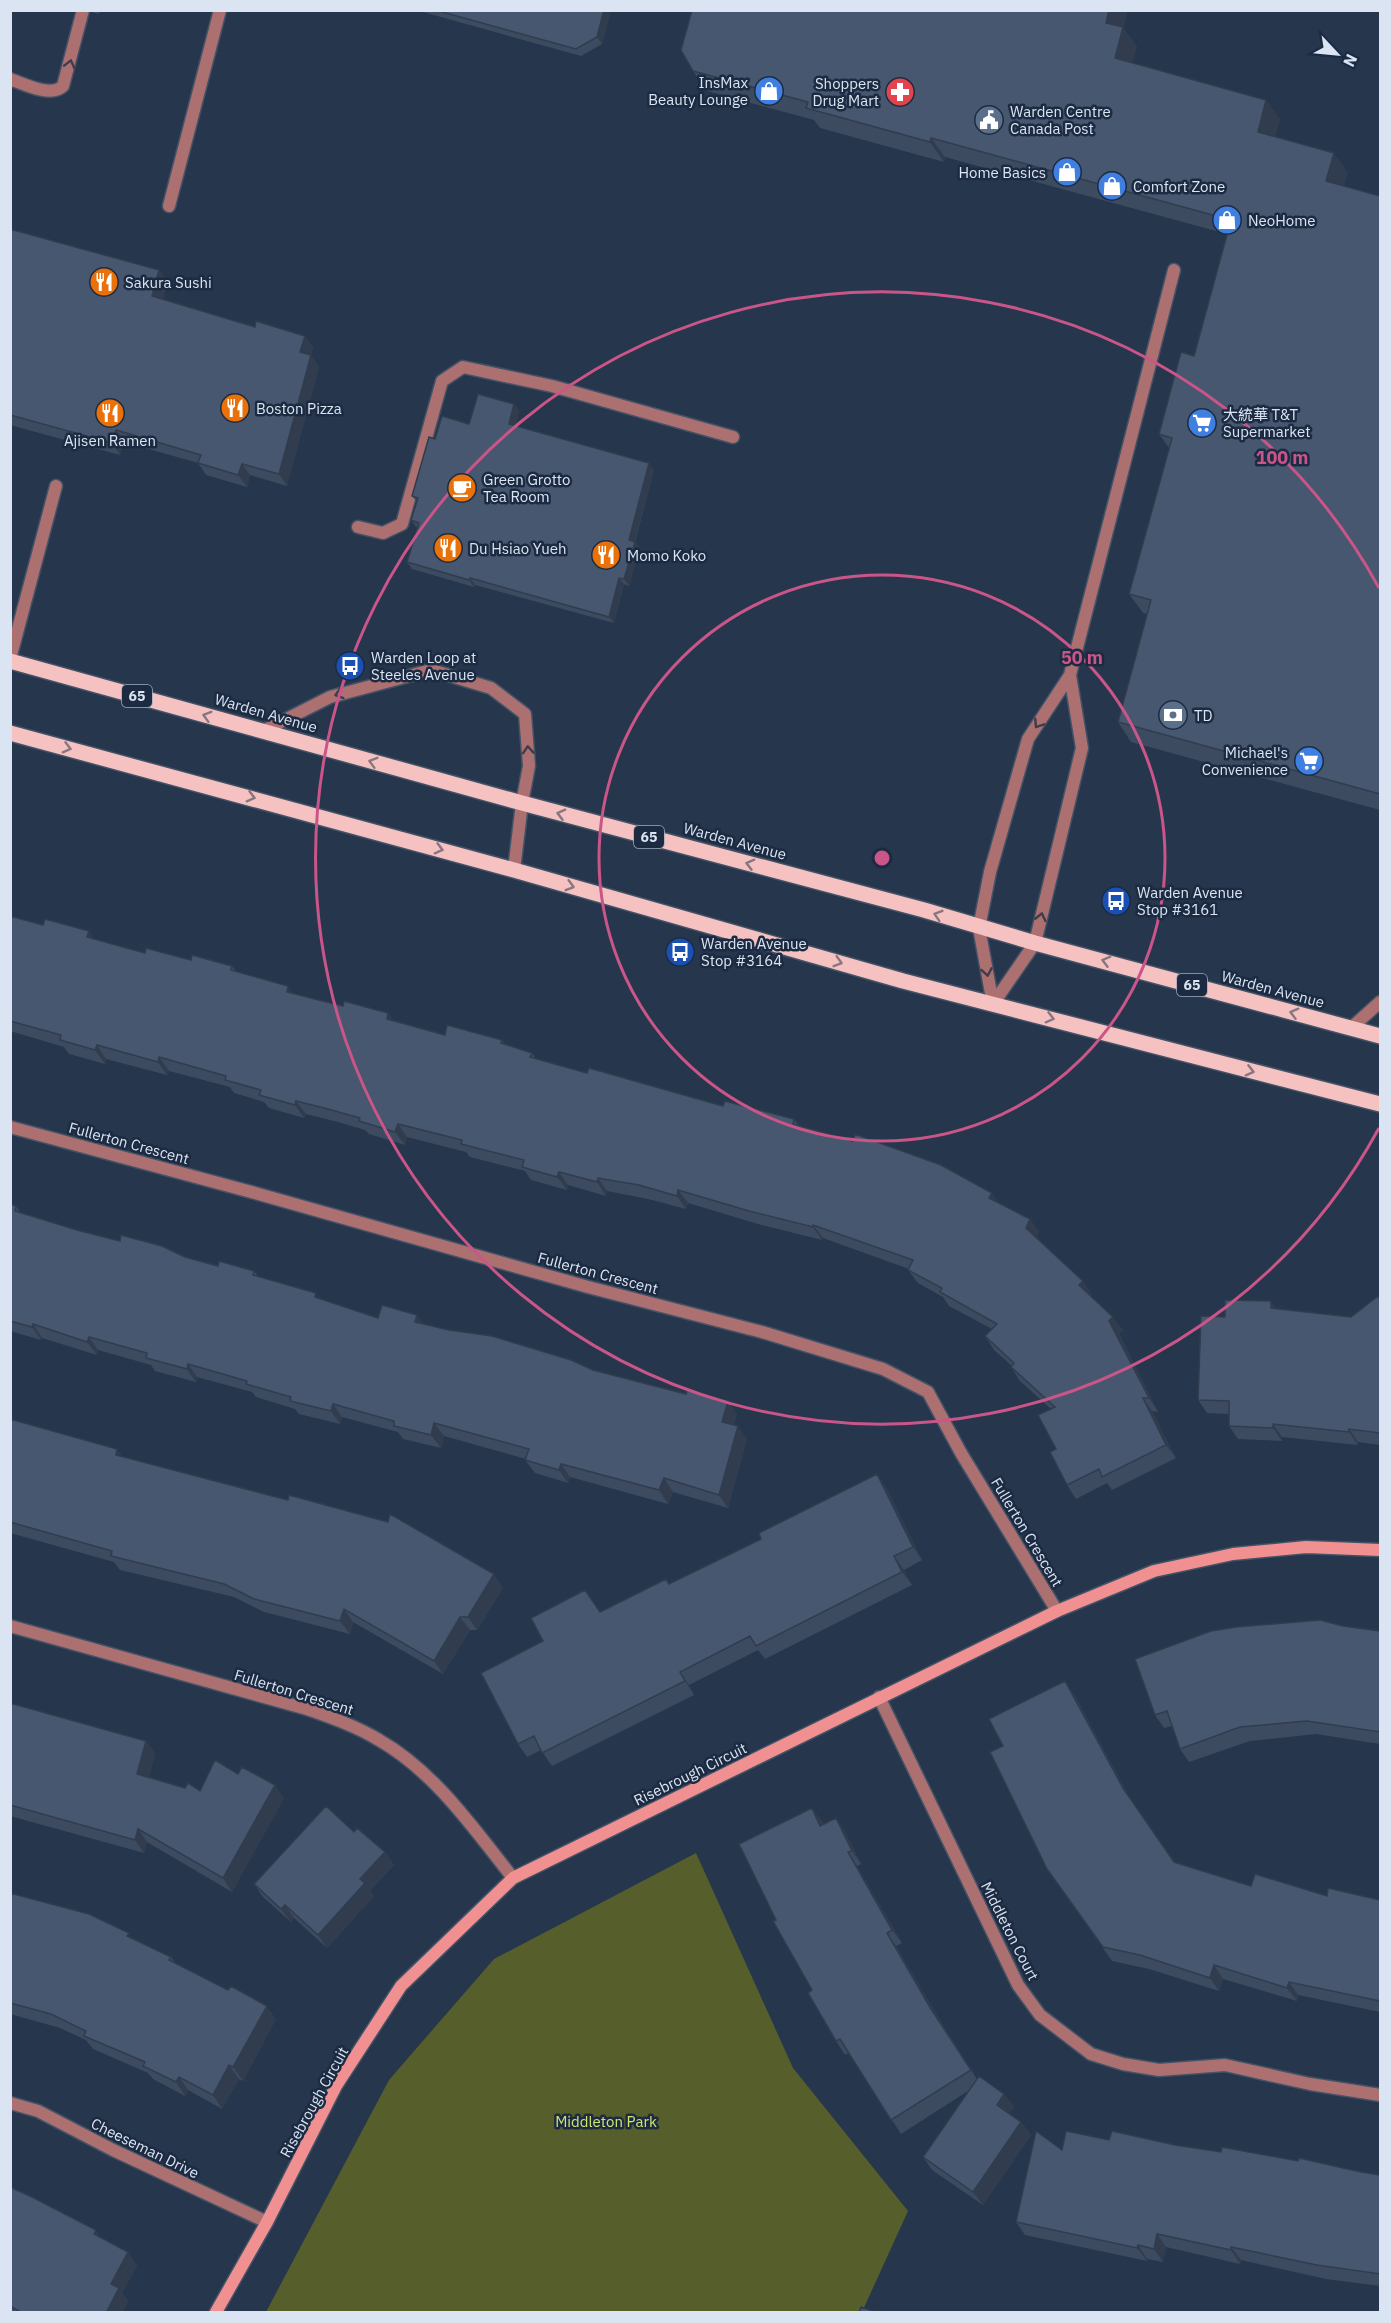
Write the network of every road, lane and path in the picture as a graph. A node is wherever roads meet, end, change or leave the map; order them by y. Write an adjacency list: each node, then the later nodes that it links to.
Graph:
1 (83, 10): 3 (street, one-way to 1)
2 (220, 10): 4 (street)
3 (10, 79)
4 (169, 206)
5 (1174, 270): 10 (street)
6 (733, 438): 8 (street)
7 (56, 486): 9 (street)
8 (358, 527)
9 (10, 660): 11 (main road, Warden Avenue / 65, one-way to 9)
10 (1070, 675): 15 (street, one-way to 15); 16 (street, one-way to 10)
11 (263, 731): 13 (main road, Warden Avenue / 65, one-way to 11); 13 (street, one-way to 11)
12 (10, 733): 14 (main road, one-way to 14)
13 (522, 803): 14 (street); 15 (main road, Warden Avenue / 65, one-way to 13)
14 (513, 870): 18 (main road, one-way to 18)
15 (979, 928): 16 (main road, Warden Avenue / 65); 18 (street, one-way to 18)
16 (1035, 943): 18 (street); 19 (main road, Warden Avenue / 65, one-way to 16)
17 (1380, 1002): 19 (street)
18 (993, 1004): 21 (main road, one-way to 21)
19 (1350, 1029): 20 (main road, Warden Avenue / 65)
20 (1380, 1036)
21 (1380, 1104)
22 (10, 1127): 24 (street, Fullerton Crescent)
23 (1380, 1551): 24 (street, Risebrough Circuit)
24 (1057, 1611): 26 (street, Risebrough Circuit)
25 (10, 1626): 27 (street, Fullerton Crescent)
26 (879, 1697): 27 (street, Risebrough Circuit); 28 (street, Middleton Court)
27 (513, 1878): 30 (street, Risebrough Circuit)
28 (1380, 2095)
29 (10, 2103): 30 (street, Cheeseman Drive)
30 (267, 2222): 31 (street, Risebrough Circuit)
31 (216, 2313)

